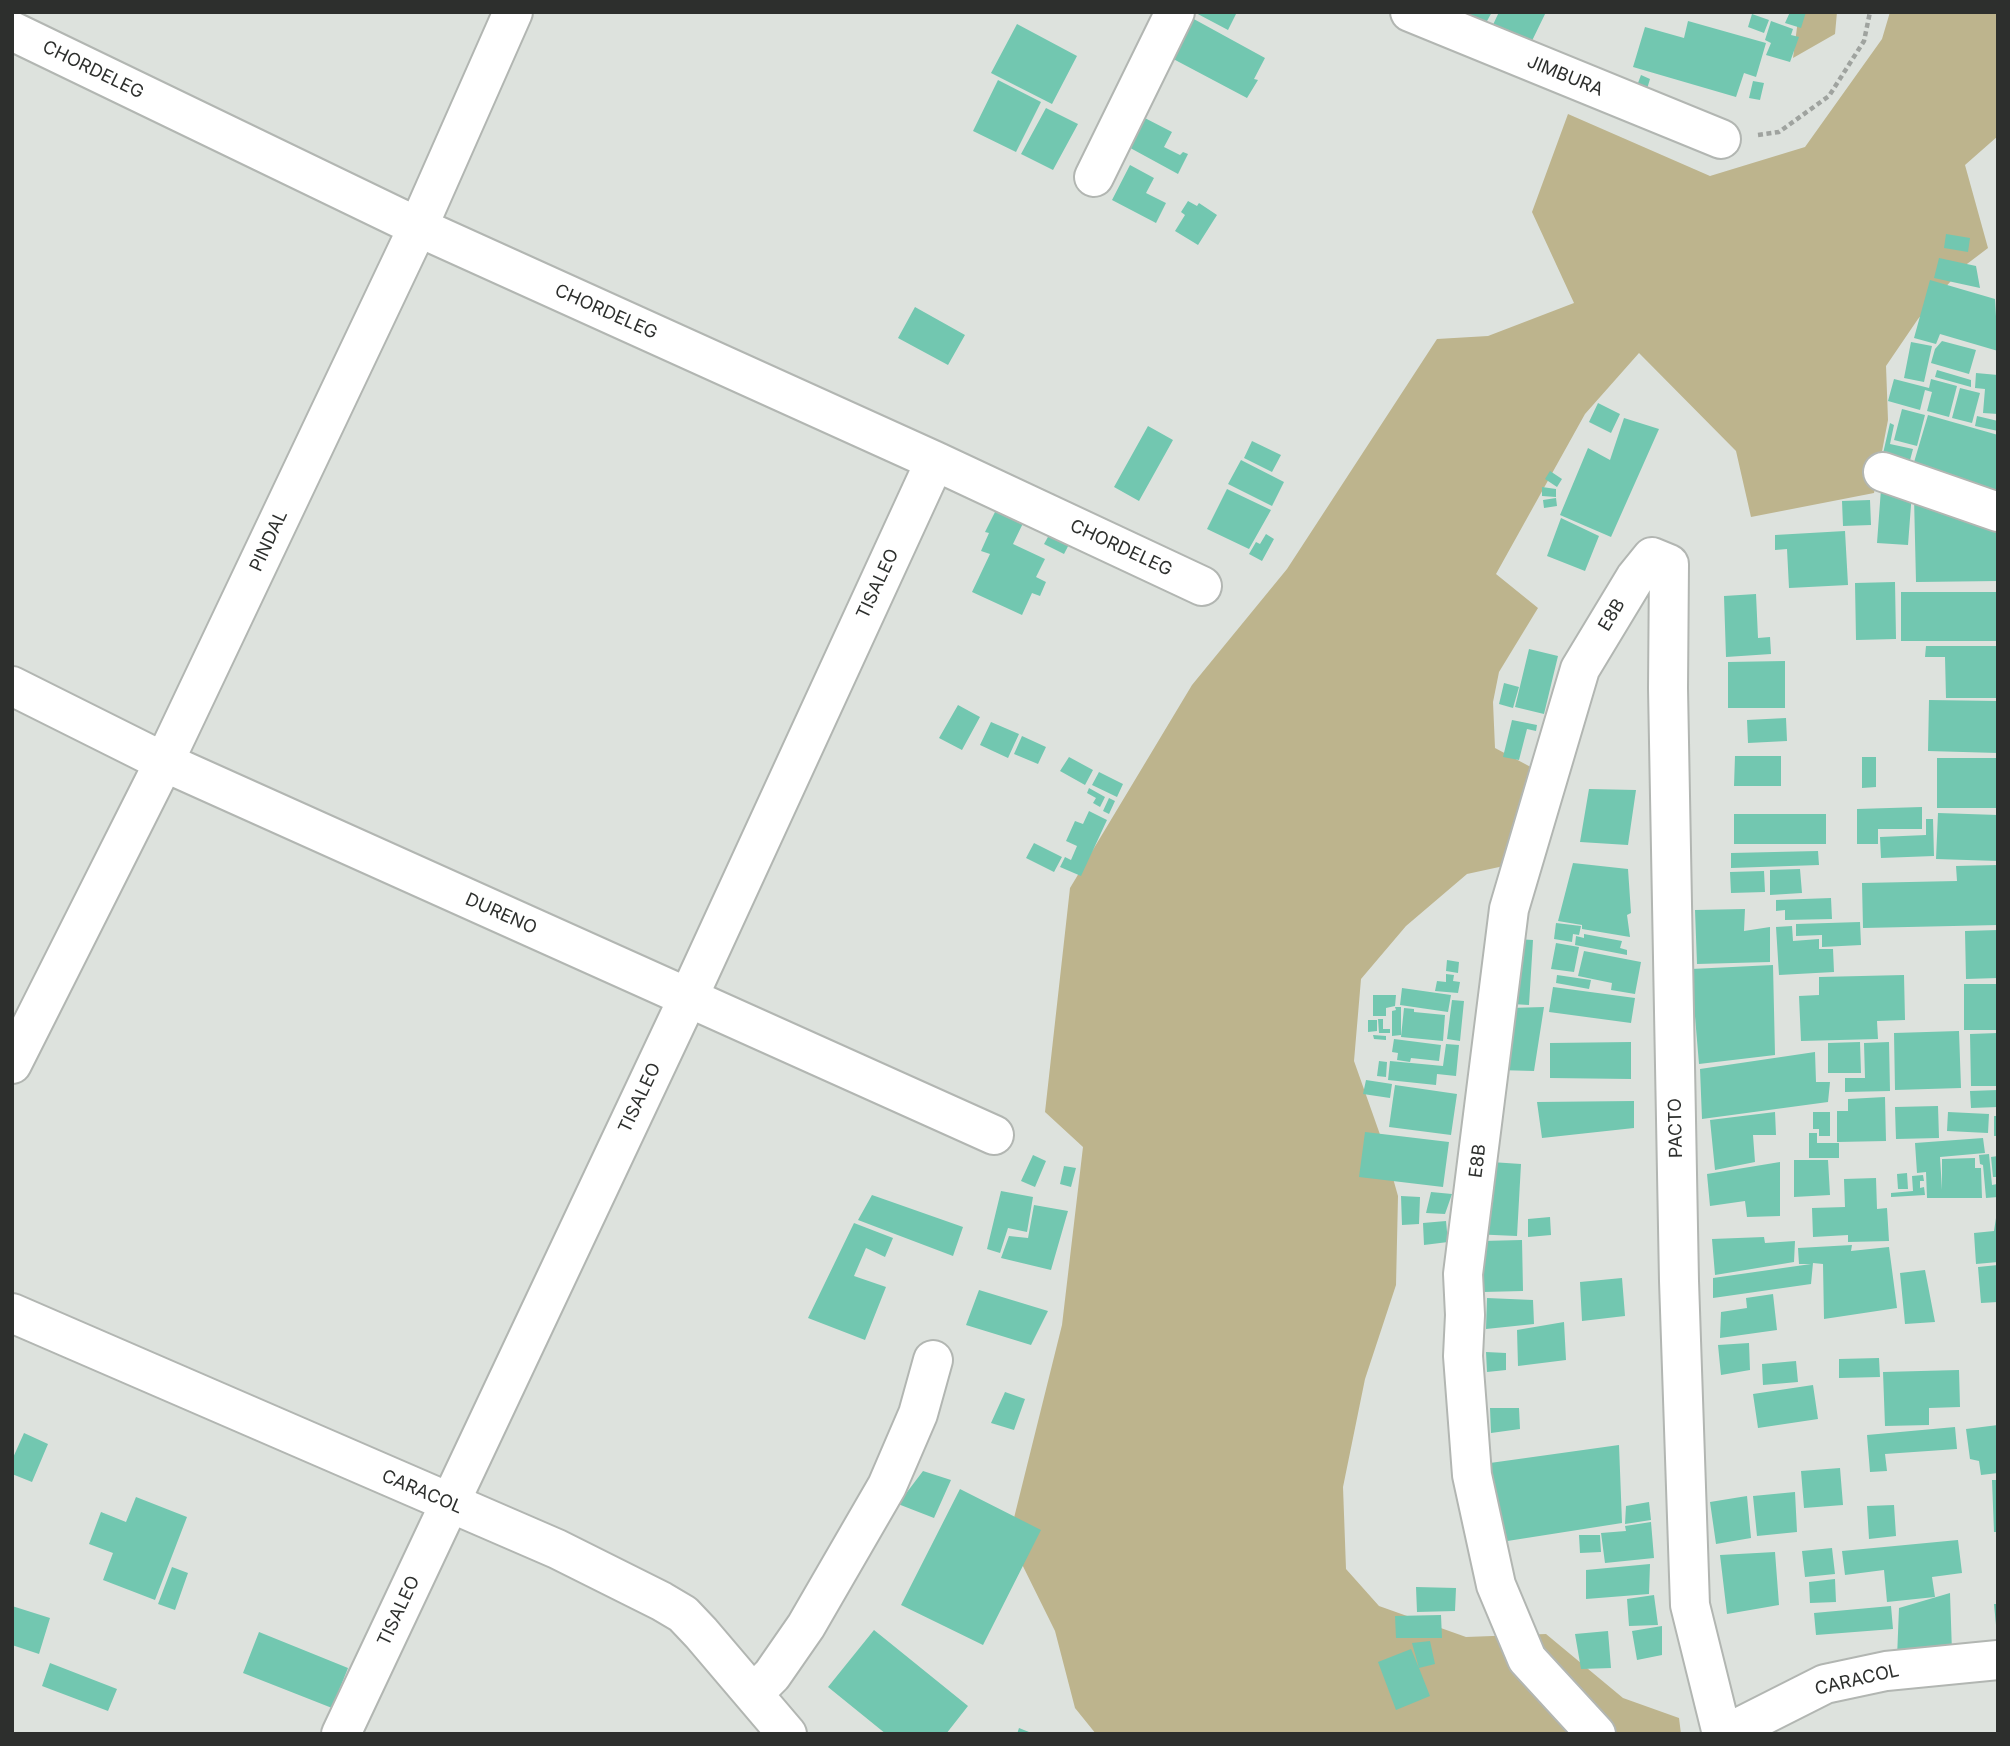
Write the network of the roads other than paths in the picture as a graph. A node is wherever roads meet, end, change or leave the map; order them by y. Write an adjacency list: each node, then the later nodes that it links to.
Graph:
1 (513, 12): 7 (street, PINDAL)
2 (1175, 12): 6 (street)
3 (1410, 12): 5 (street, JIMBURA)
4 (12, 31): 7 (street, CHORDELEG)
5 (1721, 139)
6 (1094, 177)
7 (418, 227): 8 (street, CHORDELEG); 14 (street, PINDAL)
8 (935, 461): 12 (street, CHORDELEG); 15 (street, TISALEO)
9 (1883, 472): 10 (street)
10 (1998, 512)
11 (1635, 578): 25 (street, E8B); 26 (street, PACTO)
12 (1202, 586)
13 (12, 686): 14 (street, DURENO)
14 (164, 762): 15 (street, DURENO); 16 (street, PINDAL)
15 (688, 998): 17 (street, DURENO); 20 (street, TISALEO)
16 (12, 1064)
17 (994, 1135)
18 (12, 1313): 20 (street, CARACOL)
19 (933, 1360): 22 (street)
20 (450, 1504): 22 (street, CARACOL); 23 (street, TISALEO)
21 (1998, 1660): 26 (street, CARACOL)
22 (753, 1694): 24 (street, CARACOL)
23 (341, 1734)
24 (787, 1734)
25 (1596, 1734)
26 (1724, 1734)

